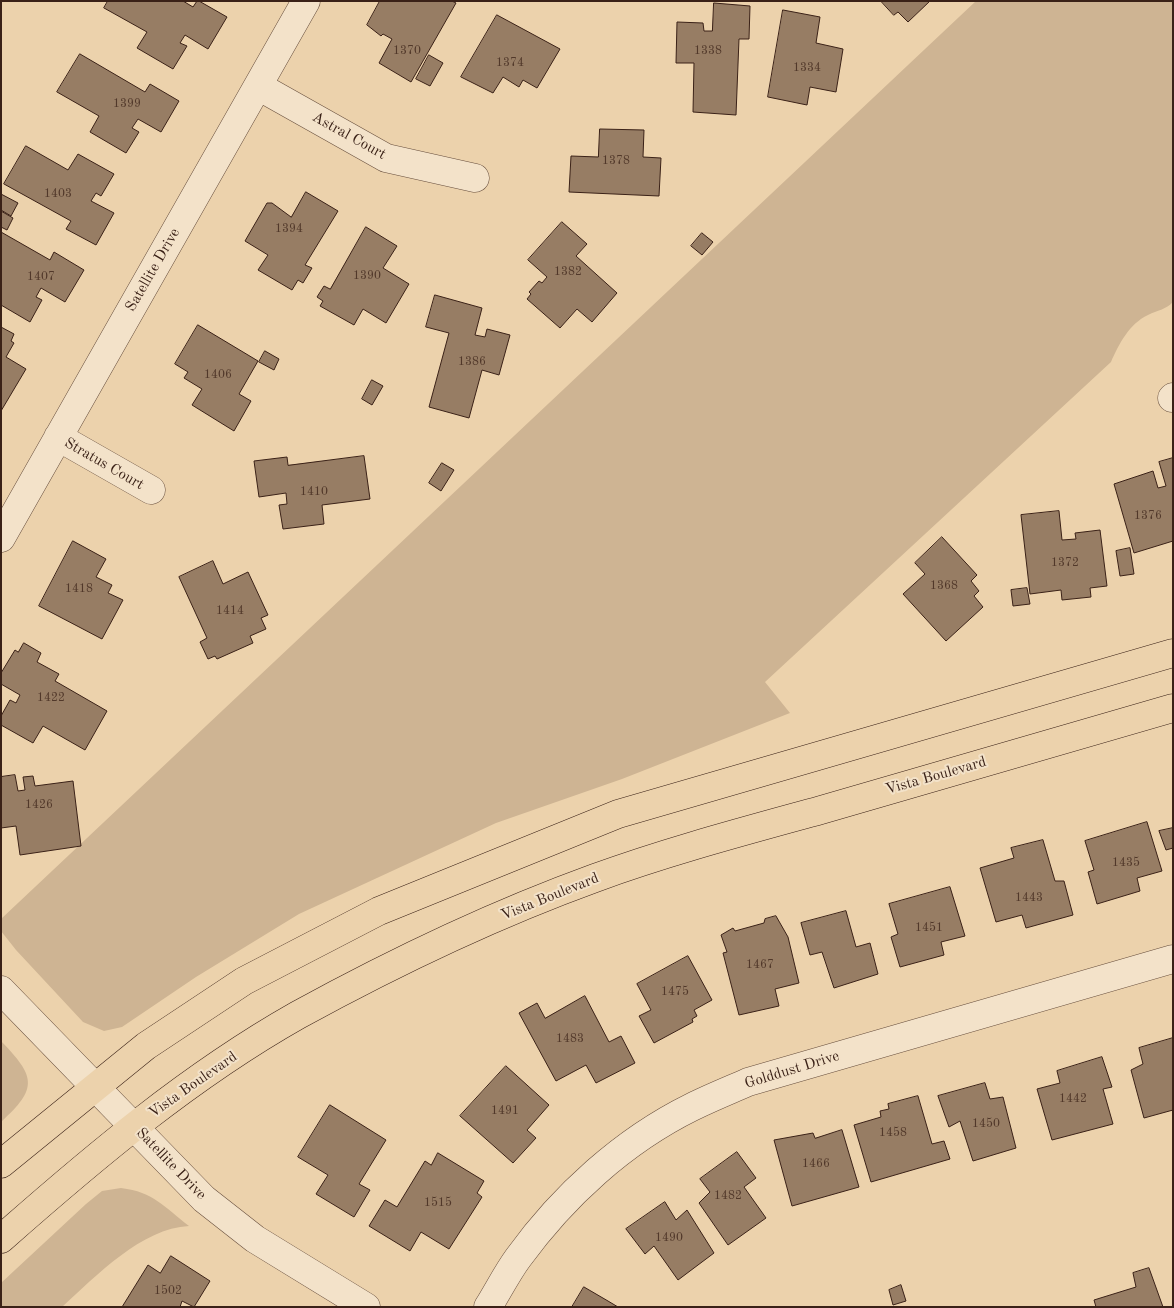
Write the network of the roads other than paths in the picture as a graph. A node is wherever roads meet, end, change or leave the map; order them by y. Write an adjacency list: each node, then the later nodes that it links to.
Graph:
1 (306, 1): 2 (street, Satellite Drive)
2 (258, 86): 3 (street, Astral Court); 4 (street, Satellite Drive)
3 (475, 178)
4 (58, 437): 5 (street, Stratus Court); 6 (street, Satellite Drive)
5 (151, 490)
6 (1, 538)
7 (1173, 653): 11 (main road)
8 (1173, 708): 12 (main road, Vista Boulevard)
9 (1173, 959): 16 (street, Golddust Drive)
10 (1, 990): 11 (street, Satellite Drive)
11 (96, 1087): 12 (street, Satellite Drive); 13 (main road)
12 (135, 1128): 14 (main road, Vista Boulevard); 15 (street, Satellite Drive)
13 (1, 1164)
14 (1, 1239)
15 (366, 1307)
16 (488, 1307)

